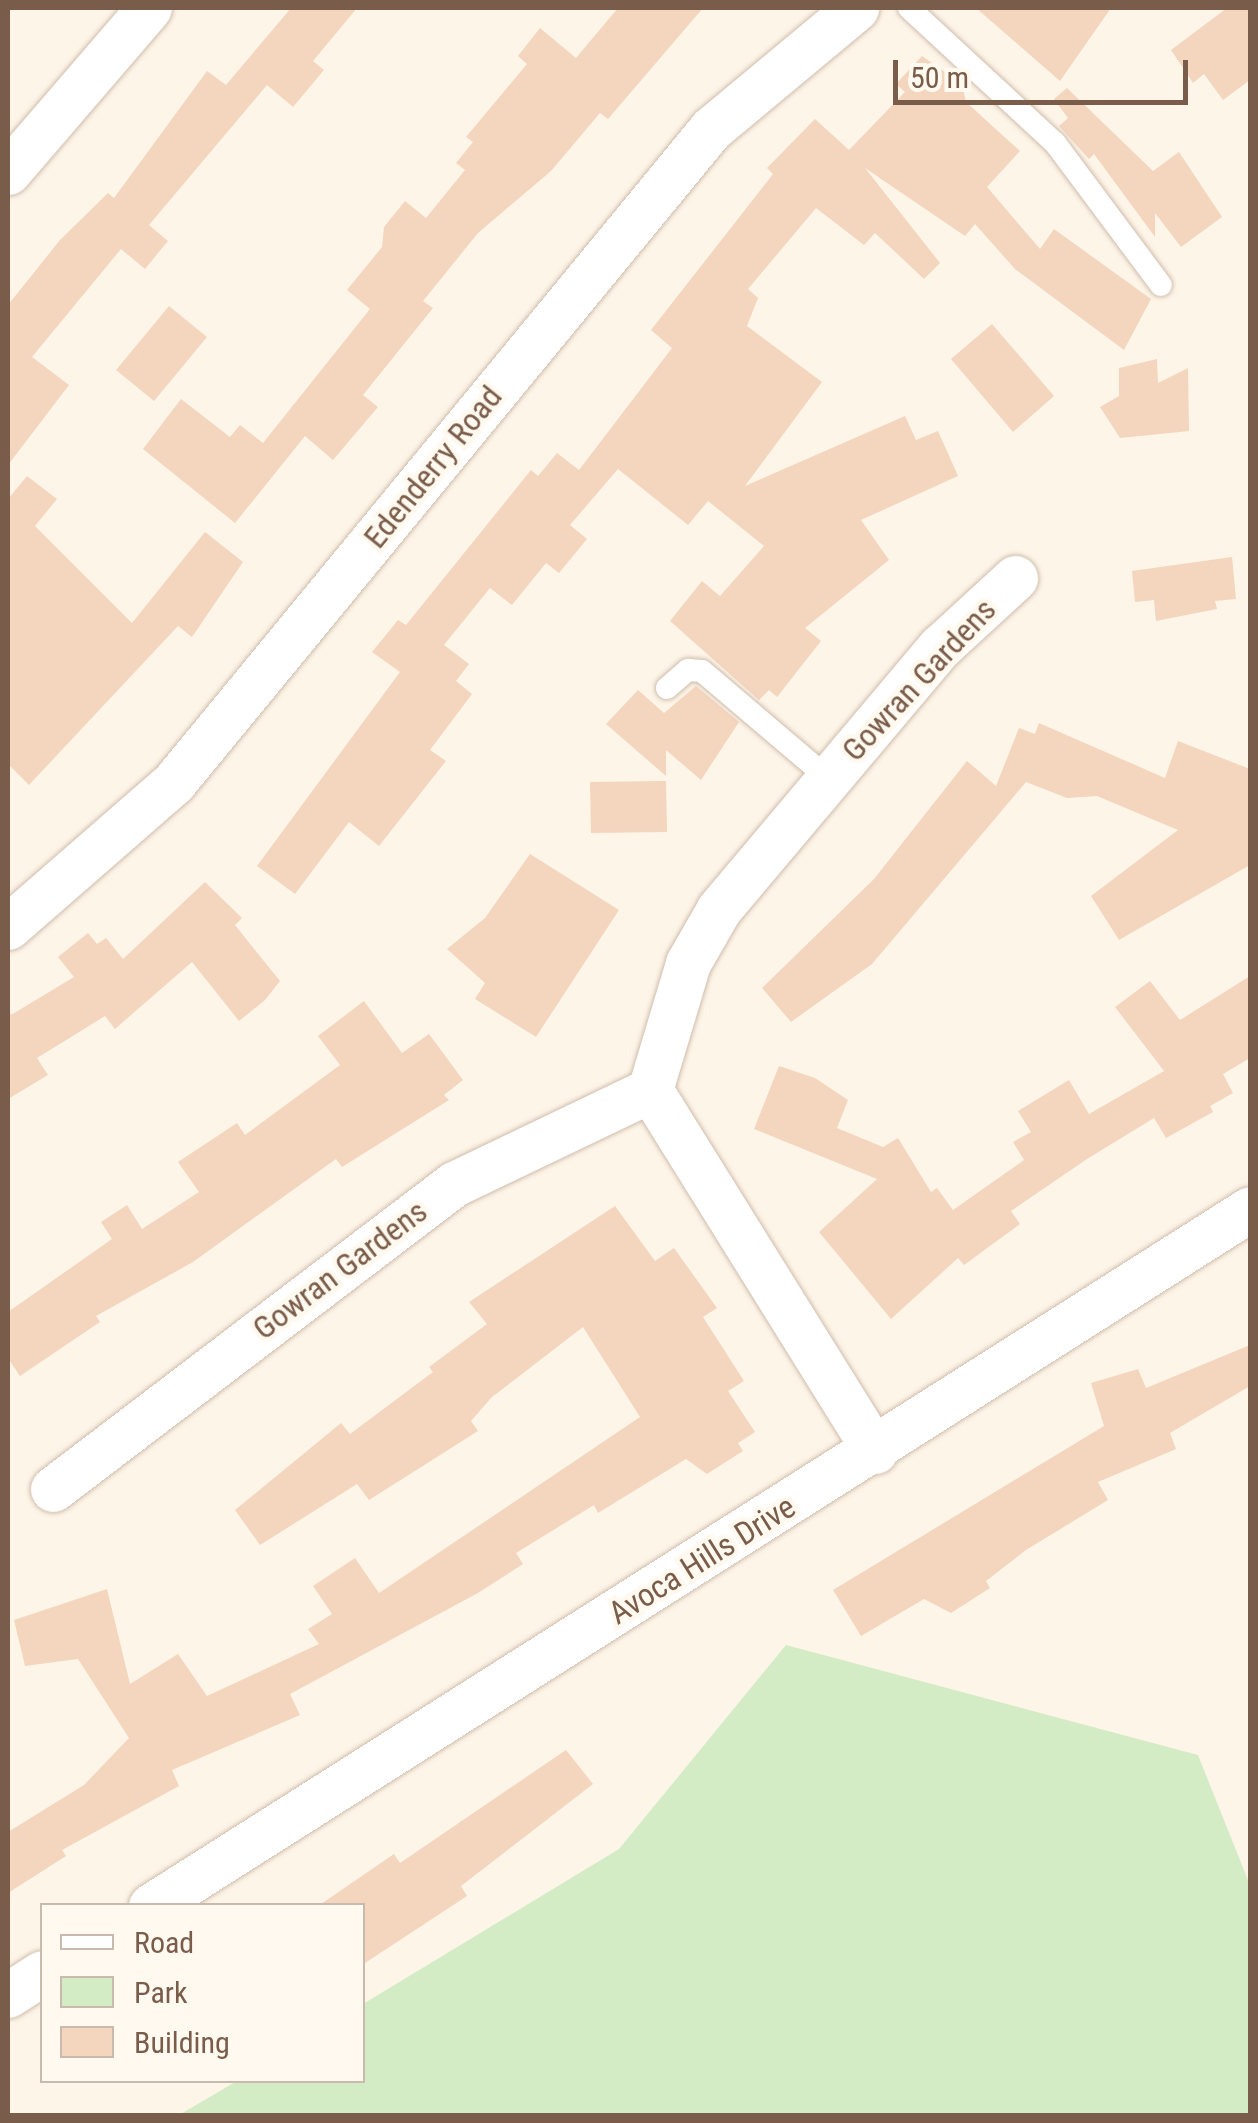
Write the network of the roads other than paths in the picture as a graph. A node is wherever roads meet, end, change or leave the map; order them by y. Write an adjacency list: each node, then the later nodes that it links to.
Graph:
1 (148, 8): 4 (street)
2 (856, 8): 9 (street, Edenderry Road)
3 (909, 8): 5 (lane)
4 (8, 172)
5 (1161, 285)
6 (1014, 578): 8 (street, Gowran Gardens)
7 (667, 688): 8 (lane)
8 (829, 779): 10 (street, Gowran Gardens)
9 (8, 927)
10 (650, 1090): 12 (street); 13 (street, Gowran Gardens)
11 (1250, 1209): 12 (street, Avoca Hills Drive)
12 (874, 1451): 14 (street, Avoca Hills Drive)
13 (54, 1489)
14 (155, 1903)
15 (40, 1974): 16 (street)
16 (8, 1995)

